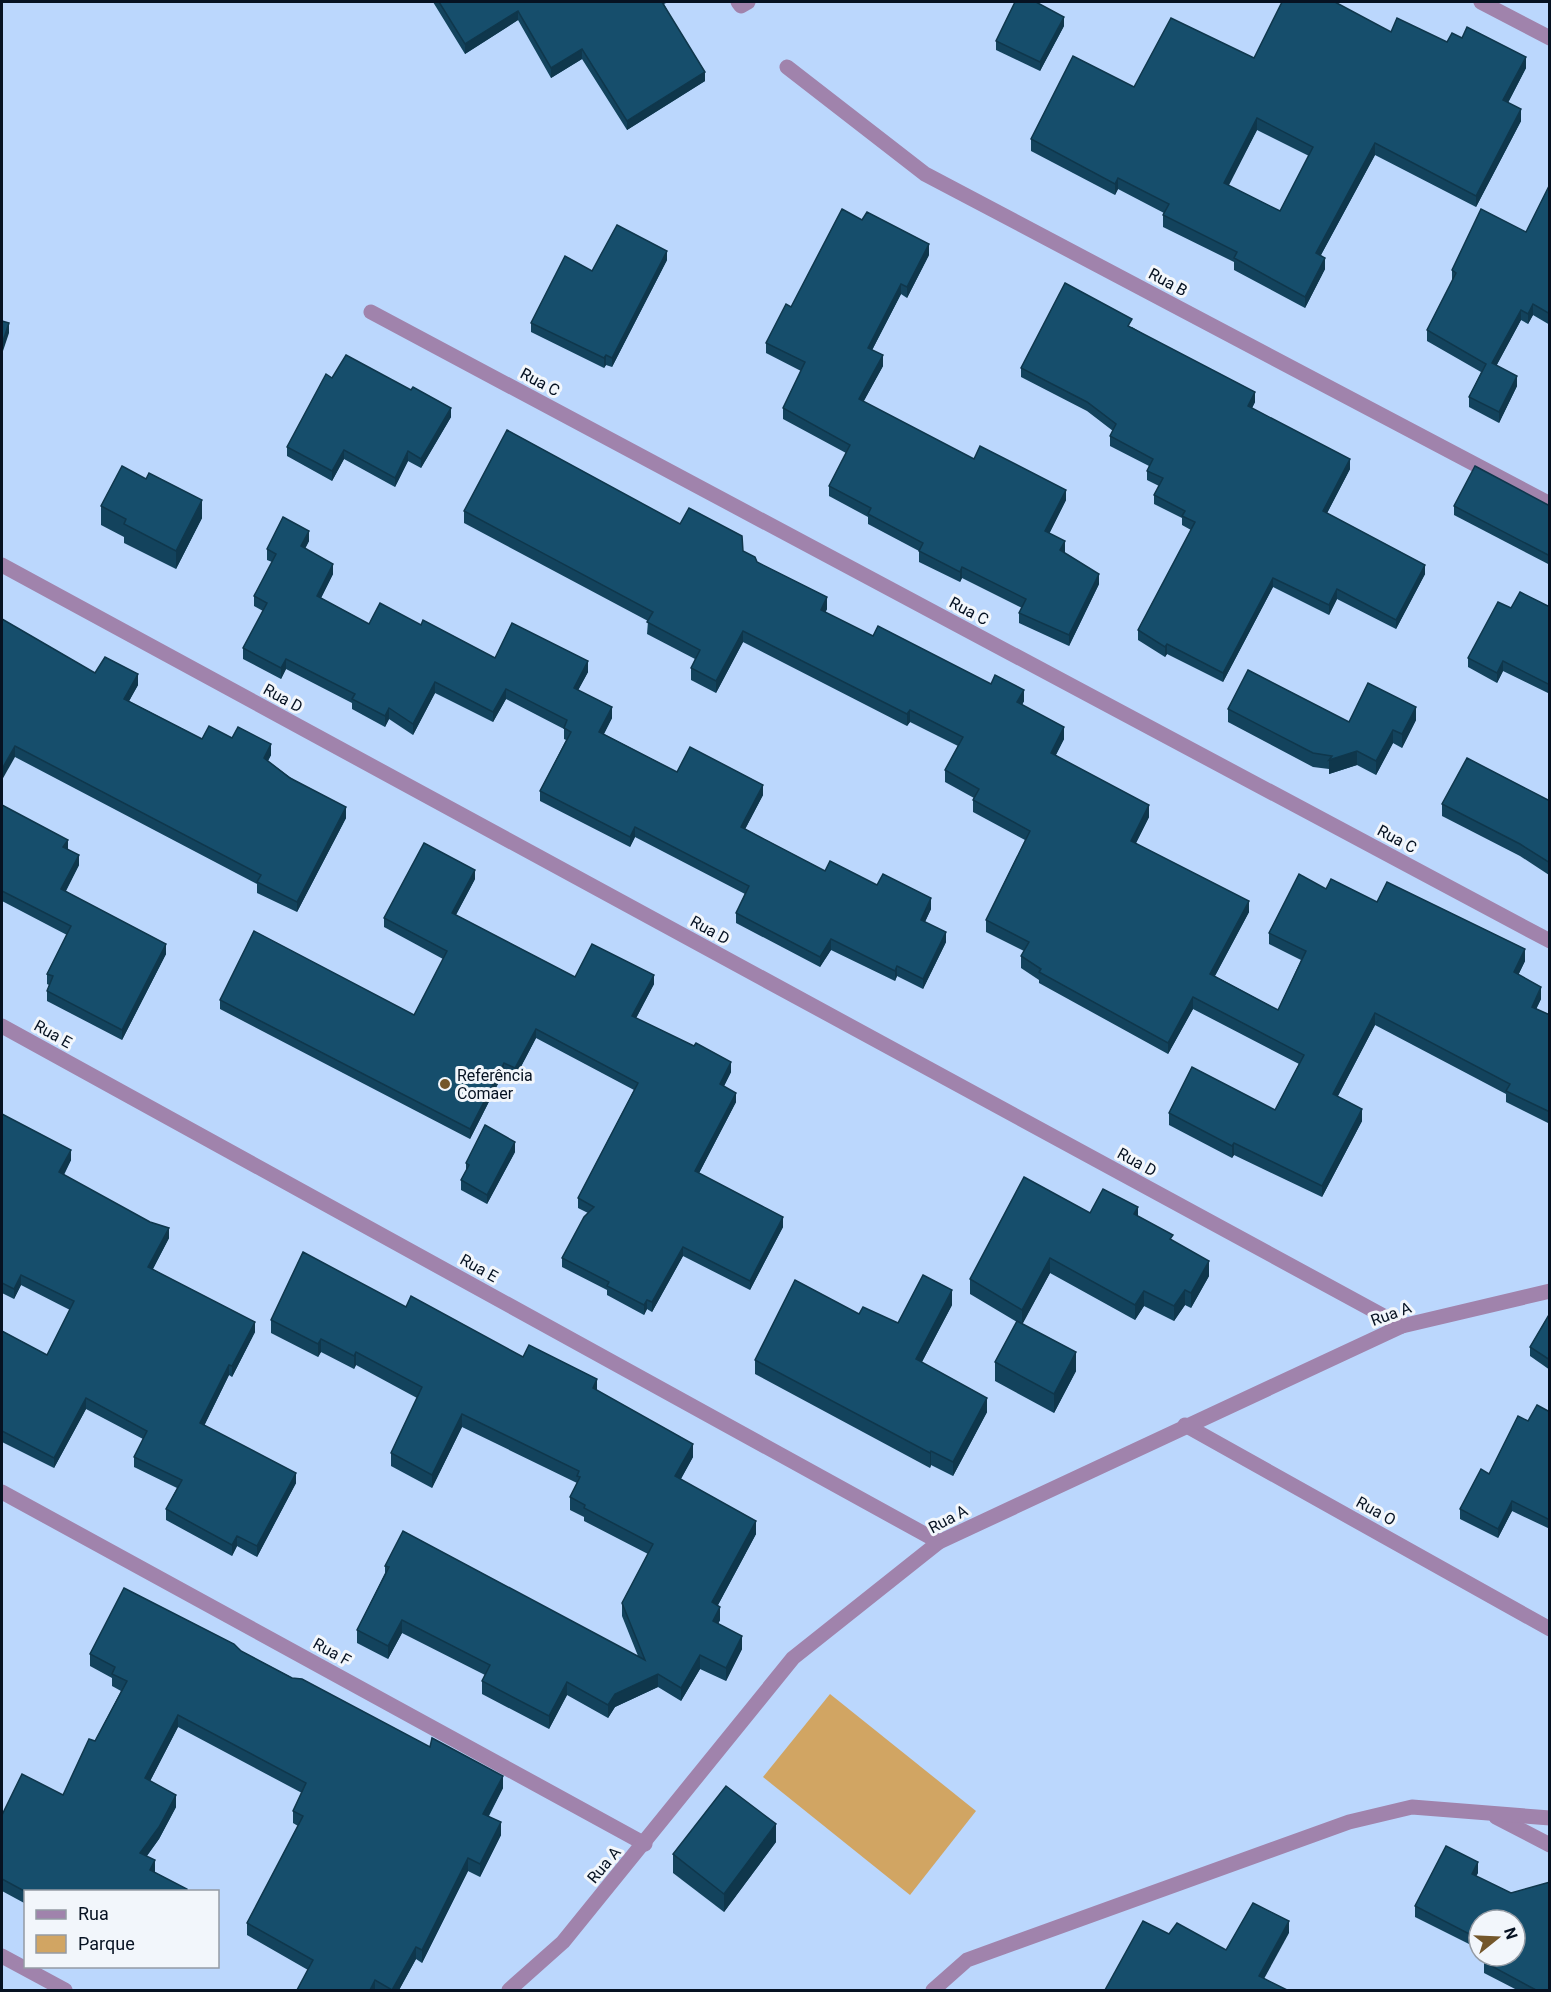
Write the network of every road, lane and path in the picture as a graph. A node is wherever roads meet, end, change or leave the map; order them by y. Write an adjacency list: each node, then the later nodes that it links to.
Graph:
1 (738, 2): 2 (street)
2 (748, 2)
3 (1481, 2): 4 (street)
4 (1550, 38)
5 (787, 67): 7 (street, Rua B)
6 (371, 312): 9 (street, Rua C)
7 (1550, 504)
8 (2, 566): 12 (street, Rua D)
9 (1550, 941)
10 (2, 1026): 15 (street, Rua E)
11 (1550, 1291): 12 (street, Rua A)
12 (1402, 1326): 13 (street, Rua A)
13 (1185, 1425): 15 (street, Rua A); 16 (street, Rua O)
14 (2, 1492): 19 (street, Rua F)
15 (939, 1542): 19 (street, Rua A)
16 (1550, 1629)
17 (1490, 1814): 18 (street); 20 (street); 24 (street)
18 (1550, 1818)
19 (645, 1844): 26 (street, Rua A)
20 (1550, 1845)
21 (2, 1956): 22 (street)
22 (24, 1968)
23 (24, 1968): 25 (street)
24 (941, 1988)
25 (65, 1990)
26 (509, 1990)

